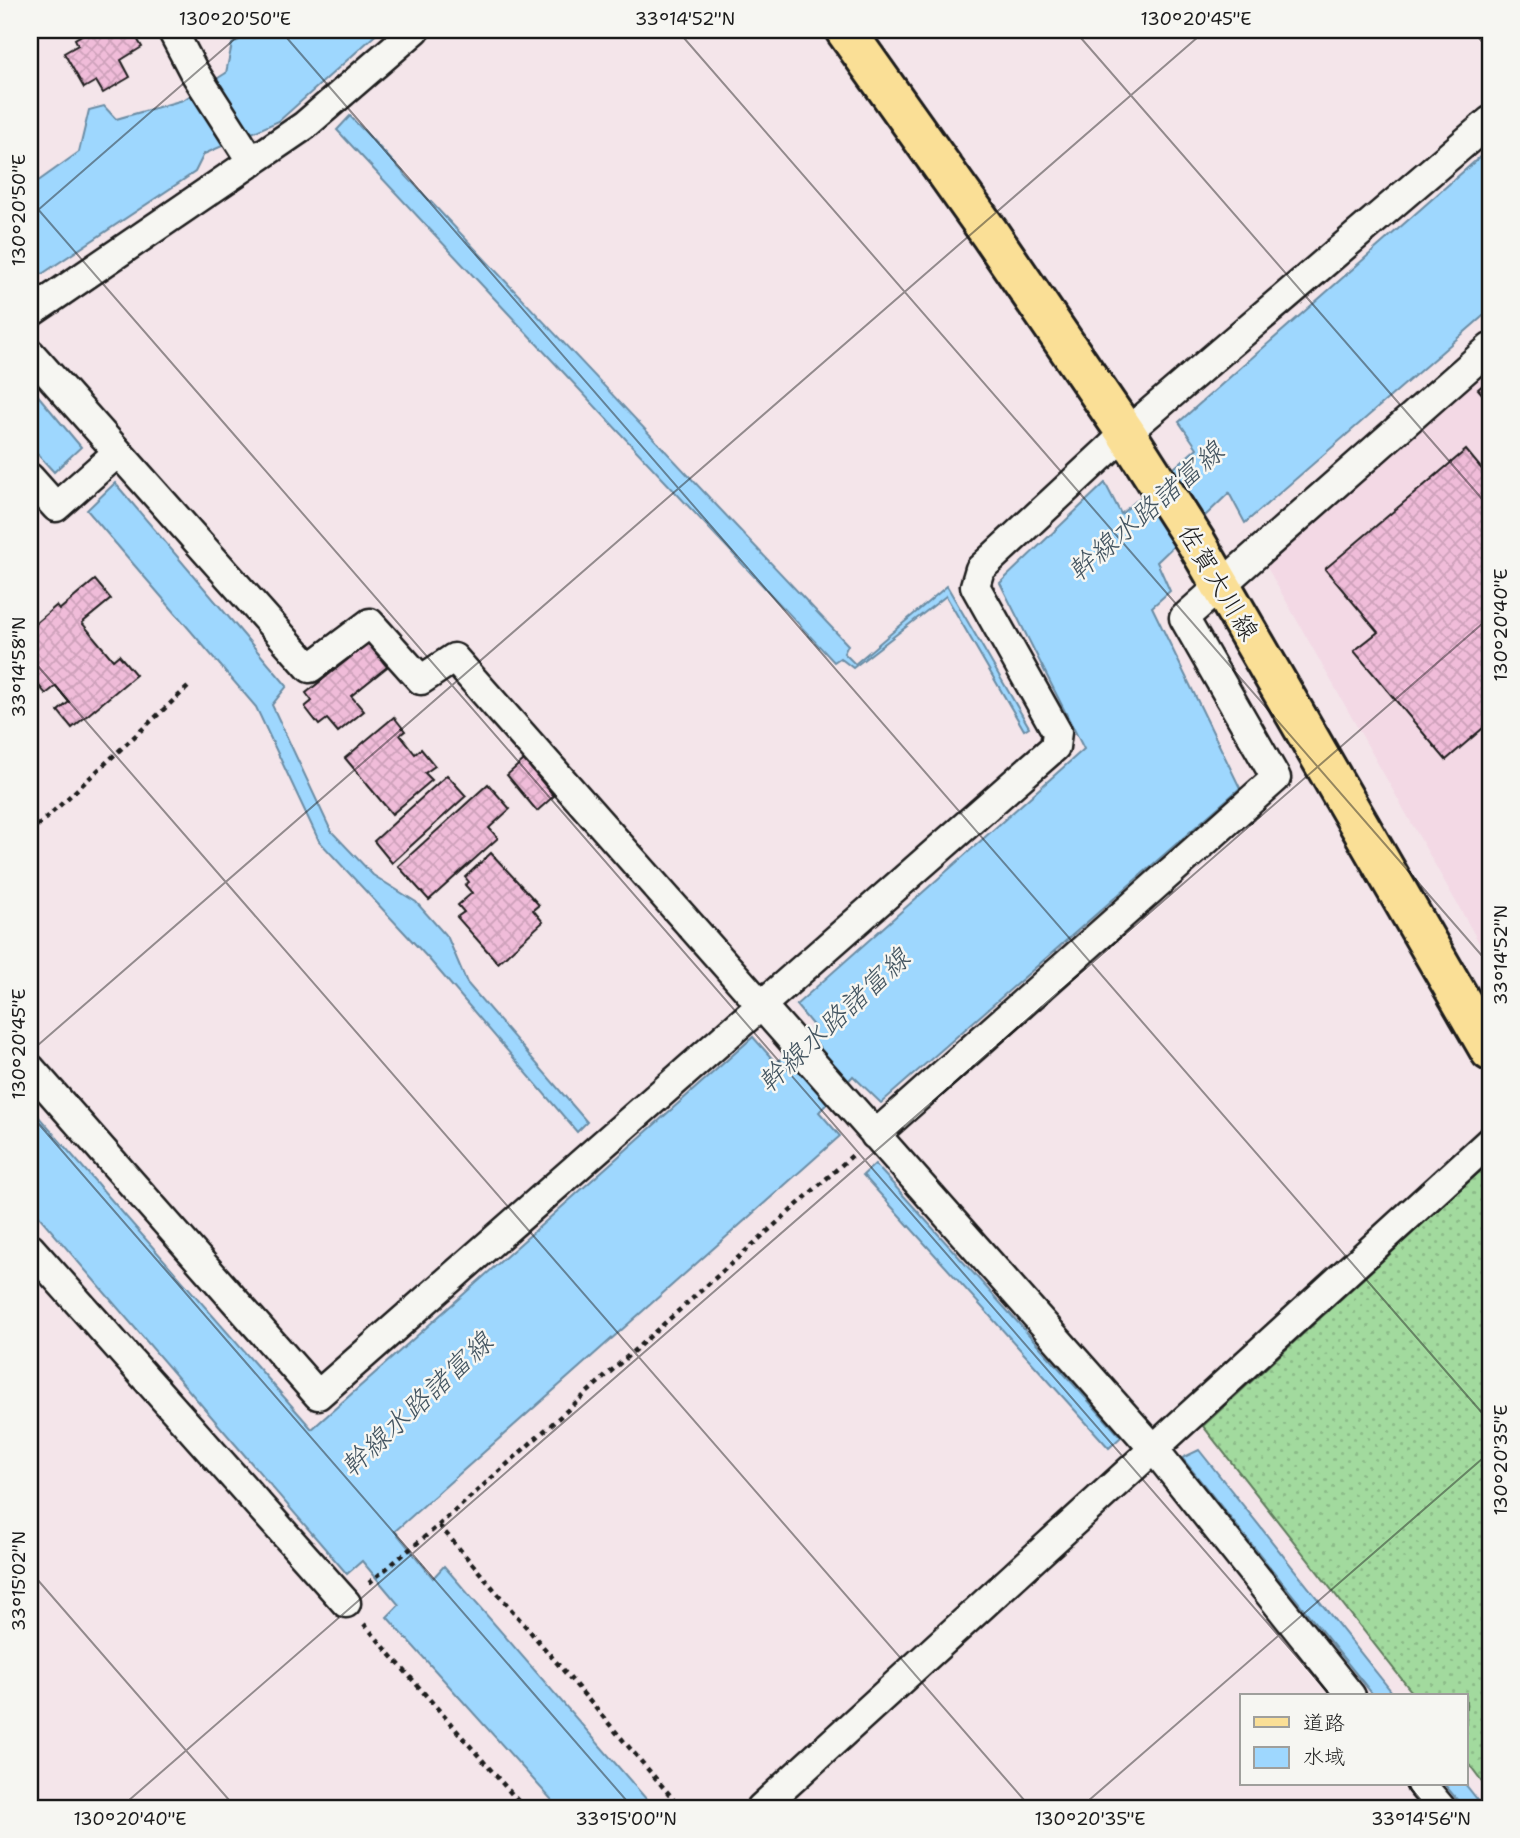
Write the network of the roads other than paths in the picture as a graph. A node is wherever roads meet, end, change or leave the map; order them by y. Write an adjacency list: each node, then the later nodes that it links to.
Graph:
1 (172, 30): 5 (street)
2 (415, 30): 5 (street)
3 (845, 30): 9 (main road, 佐賀大川線)
4 (1490, 121): 9 (street)
5 (252, 162): 6 (street)
6 (30, 313)
7 (1490, 348): 12 (street)
8 (30, 353): 10 (street)
9 (1126, 433): 12 (main road, 佐賀大川線); 13 (street)
10 (117, 453): 11 (street); 13 (street)
11 (30, 478)
12 (1222, 584): 14 (main road, 佐賀大川線); 16 (street)
13 (760, 1006): 15 (street); 16 (street)
14 (1490, 1051)
15 (30, 1068)
16 (875, 1135): 19 (street)
17 (1490, 1141): 19 (street)
18 (30, 1248): 20 (street)
19 (1153, 1448): 21 (street); 23 (street)
20 (346, 1603)
21 (1349, 1694)
22 (1423, 1786): 24 (street)
23 (761, 1808)
24 (1441, 1808)

